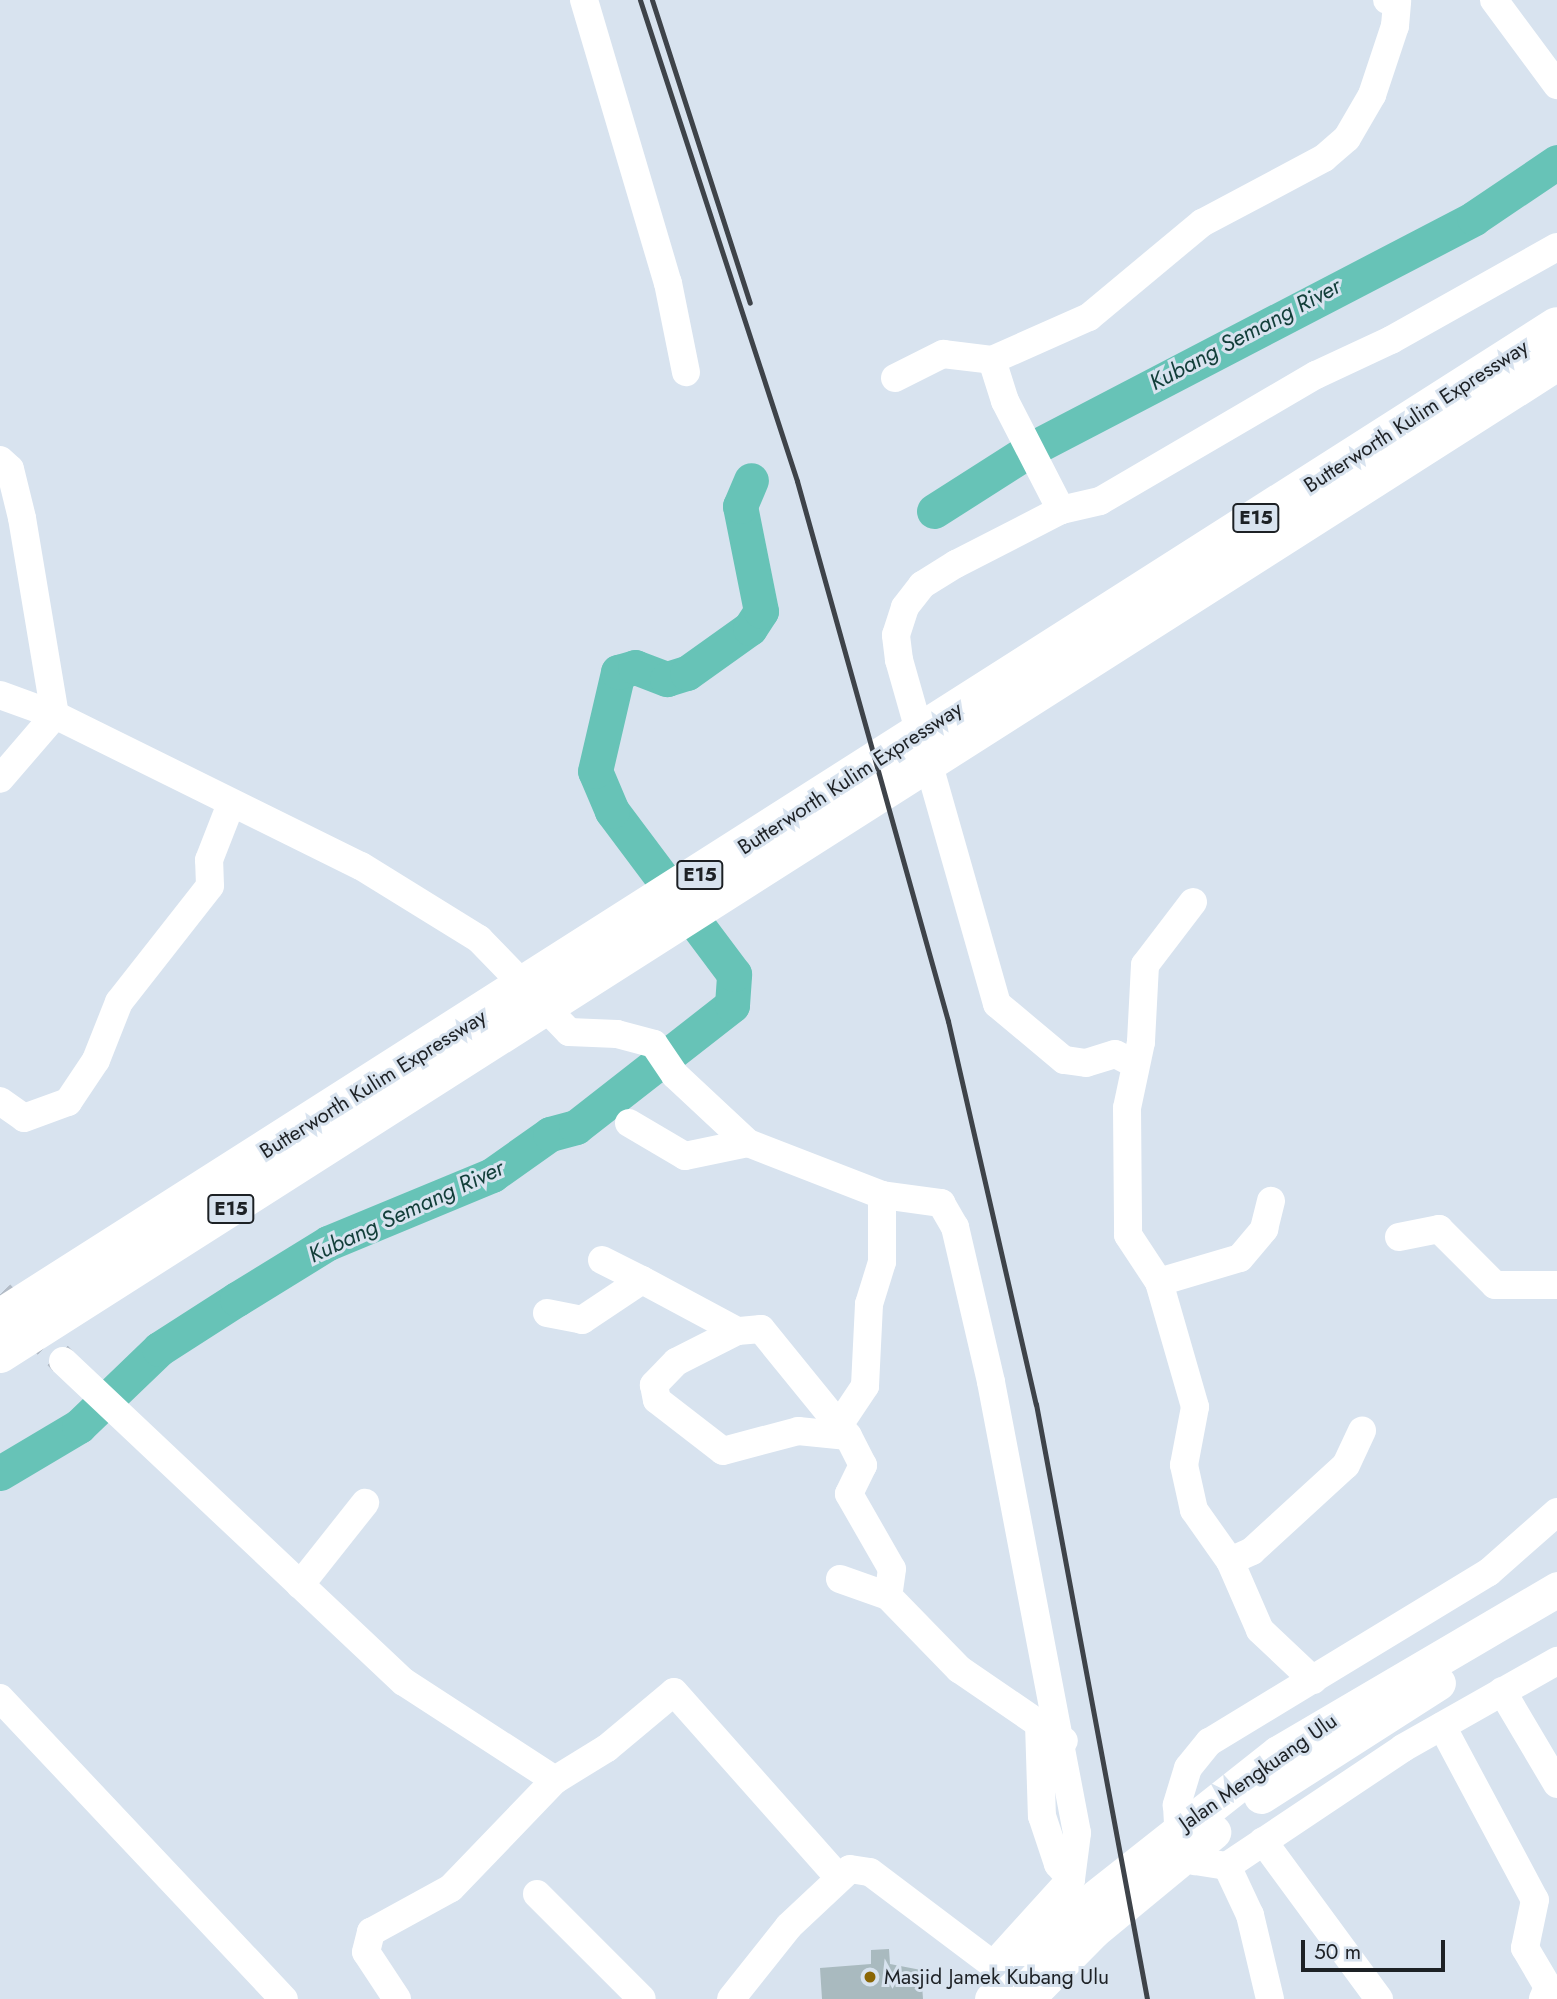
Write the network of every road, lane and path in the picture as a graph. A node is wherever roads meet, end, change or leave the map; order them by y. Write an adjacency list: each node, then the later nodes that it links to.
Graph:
1 (583, 0): 9 (street)
2 (1387, 0): 7 (street)
3 (1494, 0): 4 (street)
4 (1557, 85)
5 (1557, 247): 12 (street)
6 (1557, 327): 15 (highway, Butterworth Kulim Expressway / E15)
7 (992, 360): 10 (street); 12 (street)
8 (1557, 362): 15 (highway, Butterworth Kulim Expressway / E15)
9 (686, 372)
10 (895, 377)
11 (0, 460): 14 (street)
12 (1061, 510): 20 (street)
13 (0, 695): 14 (street)
14 (55, 715): 16 (street); 17 (street)
15 (964, 723): 19 (highway, Butterworth Kulim Expressway / E15)
16 (0, 779)
17 (230, 806): 21 (street); 23 (street)
18 (1194, 902): 20 (street)
19 (454, 1052): 32 (highway, Butterworth Kulim Expressway / E15); 34 (highway, Butterworth Kulim Expressway / E15)
20 (1135, 1064): 29 (street)
21 (0, 1101)
22 (629, 1123): 23 (street)
23 (748, 1143): 24 (street)
24 (882, 1195): 36 (street); 52 (street)
25 (1271, 1201): 29 (street)
26 (1399, 1237): 30 (street)
27 (602, 1260): 28 (street)
28 (642, 1280): 31 (street); 33 (street)
29 (1158, 1282): 40 (street)
30 (1557, 1285)
31 (547, 1313)
32 (0, 1318)
33 (737, 1331): 36 (street); 36 (street)
34 (0, 1354)
35 (63, 1361): 42 (street)
36 (843, 1431): 44 (street)
37 (1362, 1431): 40 (street)
38 (365, 1503): 42 (street)
39 (1557, 1512): 47 (street)
40 (1230, 1561): 47 (street)
41 (839, 1580): 44 (street)
42 (300, 1585): 53 (street)
43 (1557, 1589): 65 (main road, Jalan Mengkuang Ulu)
44 (888, 1596): 50 (street)
45 (1557, 1616): 66 (main road, Jalan Mengkuang Ulu)
46 (1557, 1661): 48 (street)
47 (1313, 1679): 56 (street)
48 (1502, 1691): 51 (street); 54 (street)
49 (0, 1698): 61 (street)
50 (1039, 1723): 52 (street); 58 (street)
51 (1442, 1726): 55 (street); 70 (street)
52 (1064, 1741): 58 (street)
53 (555, 1780): 57 (street); 62 (street)
54 (1557, 1784)
55 (1263, 1841): 56 (street); 69 (street)
56 (1227, 1866): 68 (street)
57 (838, 1877): 60 (street); 64 (street)
58 (1071, 1879): 60 (street)
59 (537, 1894): 63 (street)
60 (994, 1964): 67 (street)
61 (284, 1999)
62 (397, 1999)
63 (642, 1999)
64 (731, 1999)
65 (992, 1999)
66 (1026, 1999)
67 (1034, 1999)
68 (1270, 1999)
69 (1379, 1999)
70 (1544, 1999)

